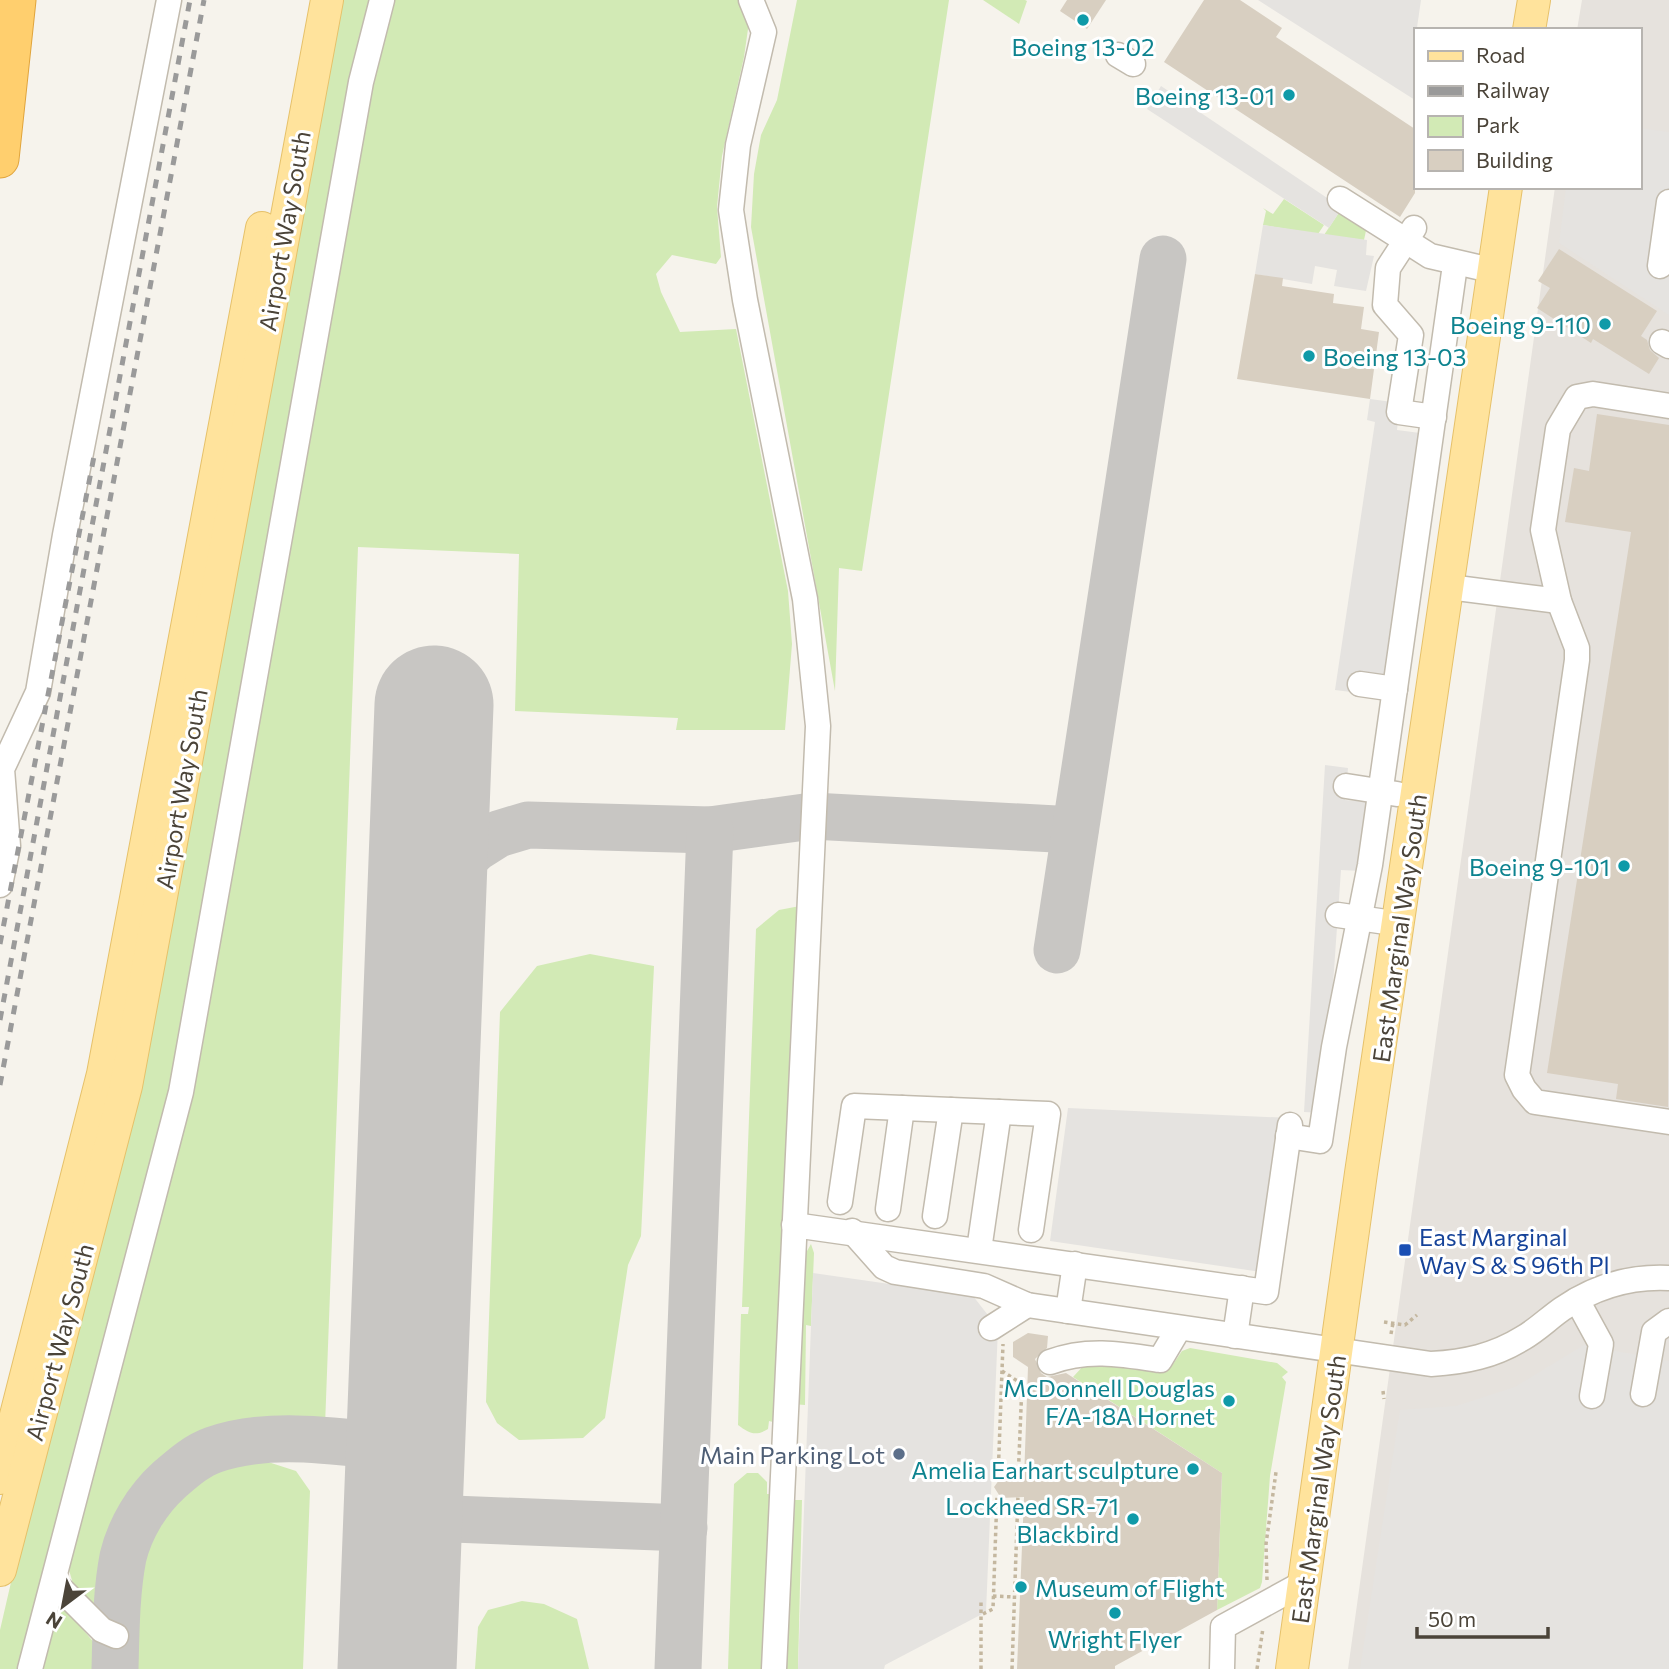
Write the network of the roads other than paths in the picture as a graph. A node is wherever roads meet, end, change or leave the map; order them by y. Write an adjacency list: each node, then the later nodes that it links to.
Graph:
1 (17, 0): 11 (highway)
2 (169, 0): 28 (street)
3 (305, 0): 56 (main road, Airport Way South)
4 (327, 0): 57 (main road, Airport Way South)
5 (382, 0): 58 (street)
6 (751, 0): 10 (street)
7 (775, 0): 10 (street)
8 (1534, 0): 9 (main road)
9 (1529, 28)
10 (764, 32): 38 (street)
11 (0, 159)
12 (1506, 189): 18 (main road, East Marginal Way South)
13 (1340, 199): 15 (street)
14 (1669, 202): 17 (street)
15 (1409, 235): 16 (street); 20 (street)
16 (1455, 265): 18 (street); 20 (street)
17 (1660, 266)
18 (1494, 271): 21 (main road, East Marginal Way South)
19 (1669, 405): 22 (street)
20 (1434, 417): 24 (street)
21 (1449, 587): 22 (street); 27 (main road, East Marginal Way South)
22 (1559, 601): 34 (street)
23 (1360, 684): 24 (street)
24 (1395, 689): 26 (street)
25 (1346, 786): 26 (street)
26 (1381, 791): 27 (street); 29 (street)
27 (1418, 797): 30 (main road, East Marginal Way South)
28 (0, 884)
29 (1349, 917): 30 (street); 44 (street)
30 (1400, 924): 52 (main road, East Marginal Way South)
31 (902, 1108): 32 (street); 35 (street); 36 (street)
32 (951, 1110): 33 (street); 37 (street)
33 (999, 1112): 39 (street); 41 (street)
34 (1669, 1122)
35 (840, 1202)
36 (888, 1209)
37 (935, 1216)
38 (794, 1225): 40 (street); 62 (street)
39 (1031, 1230)
40 (852, 1231): 41 (street); 46 (street)
41 (979, 1250): 42 (street)
42 (1075, 1264): 44 (street); 47 (street)
43 (1669, 1278): 45 (street)
44 (1242, 1289): 51 (street)
45 (1577, 1300): 52 (street); 55 (street)
46 (1027, 1305): 47 (street); 49 (street)
47 (1068, 1311): 50 (street)
48 (1669, 1321): 54 (street)
49 (991, 1328)
50 (1179, 1328): 51 (street); 53 (street)
51 (1235, 1336): 52 (street)
52 (1337, 1350): 59 (main road, East Marginal Way South)
53 (1050, 1362)
54 (1643, 1394)
55 (1592, 1396)
56 (0, 1478)
57 (0, 1570)
58 (54, 1582): 60 (street); 61 (street)
59 (1305, 1582): 63 (street); 64 (main road, East Marginal Way South)
60 (116, 1636)
61 (30, 1669)
62 (774, 1669)
63 (1222, 1669)
64 (1292, 1669)

